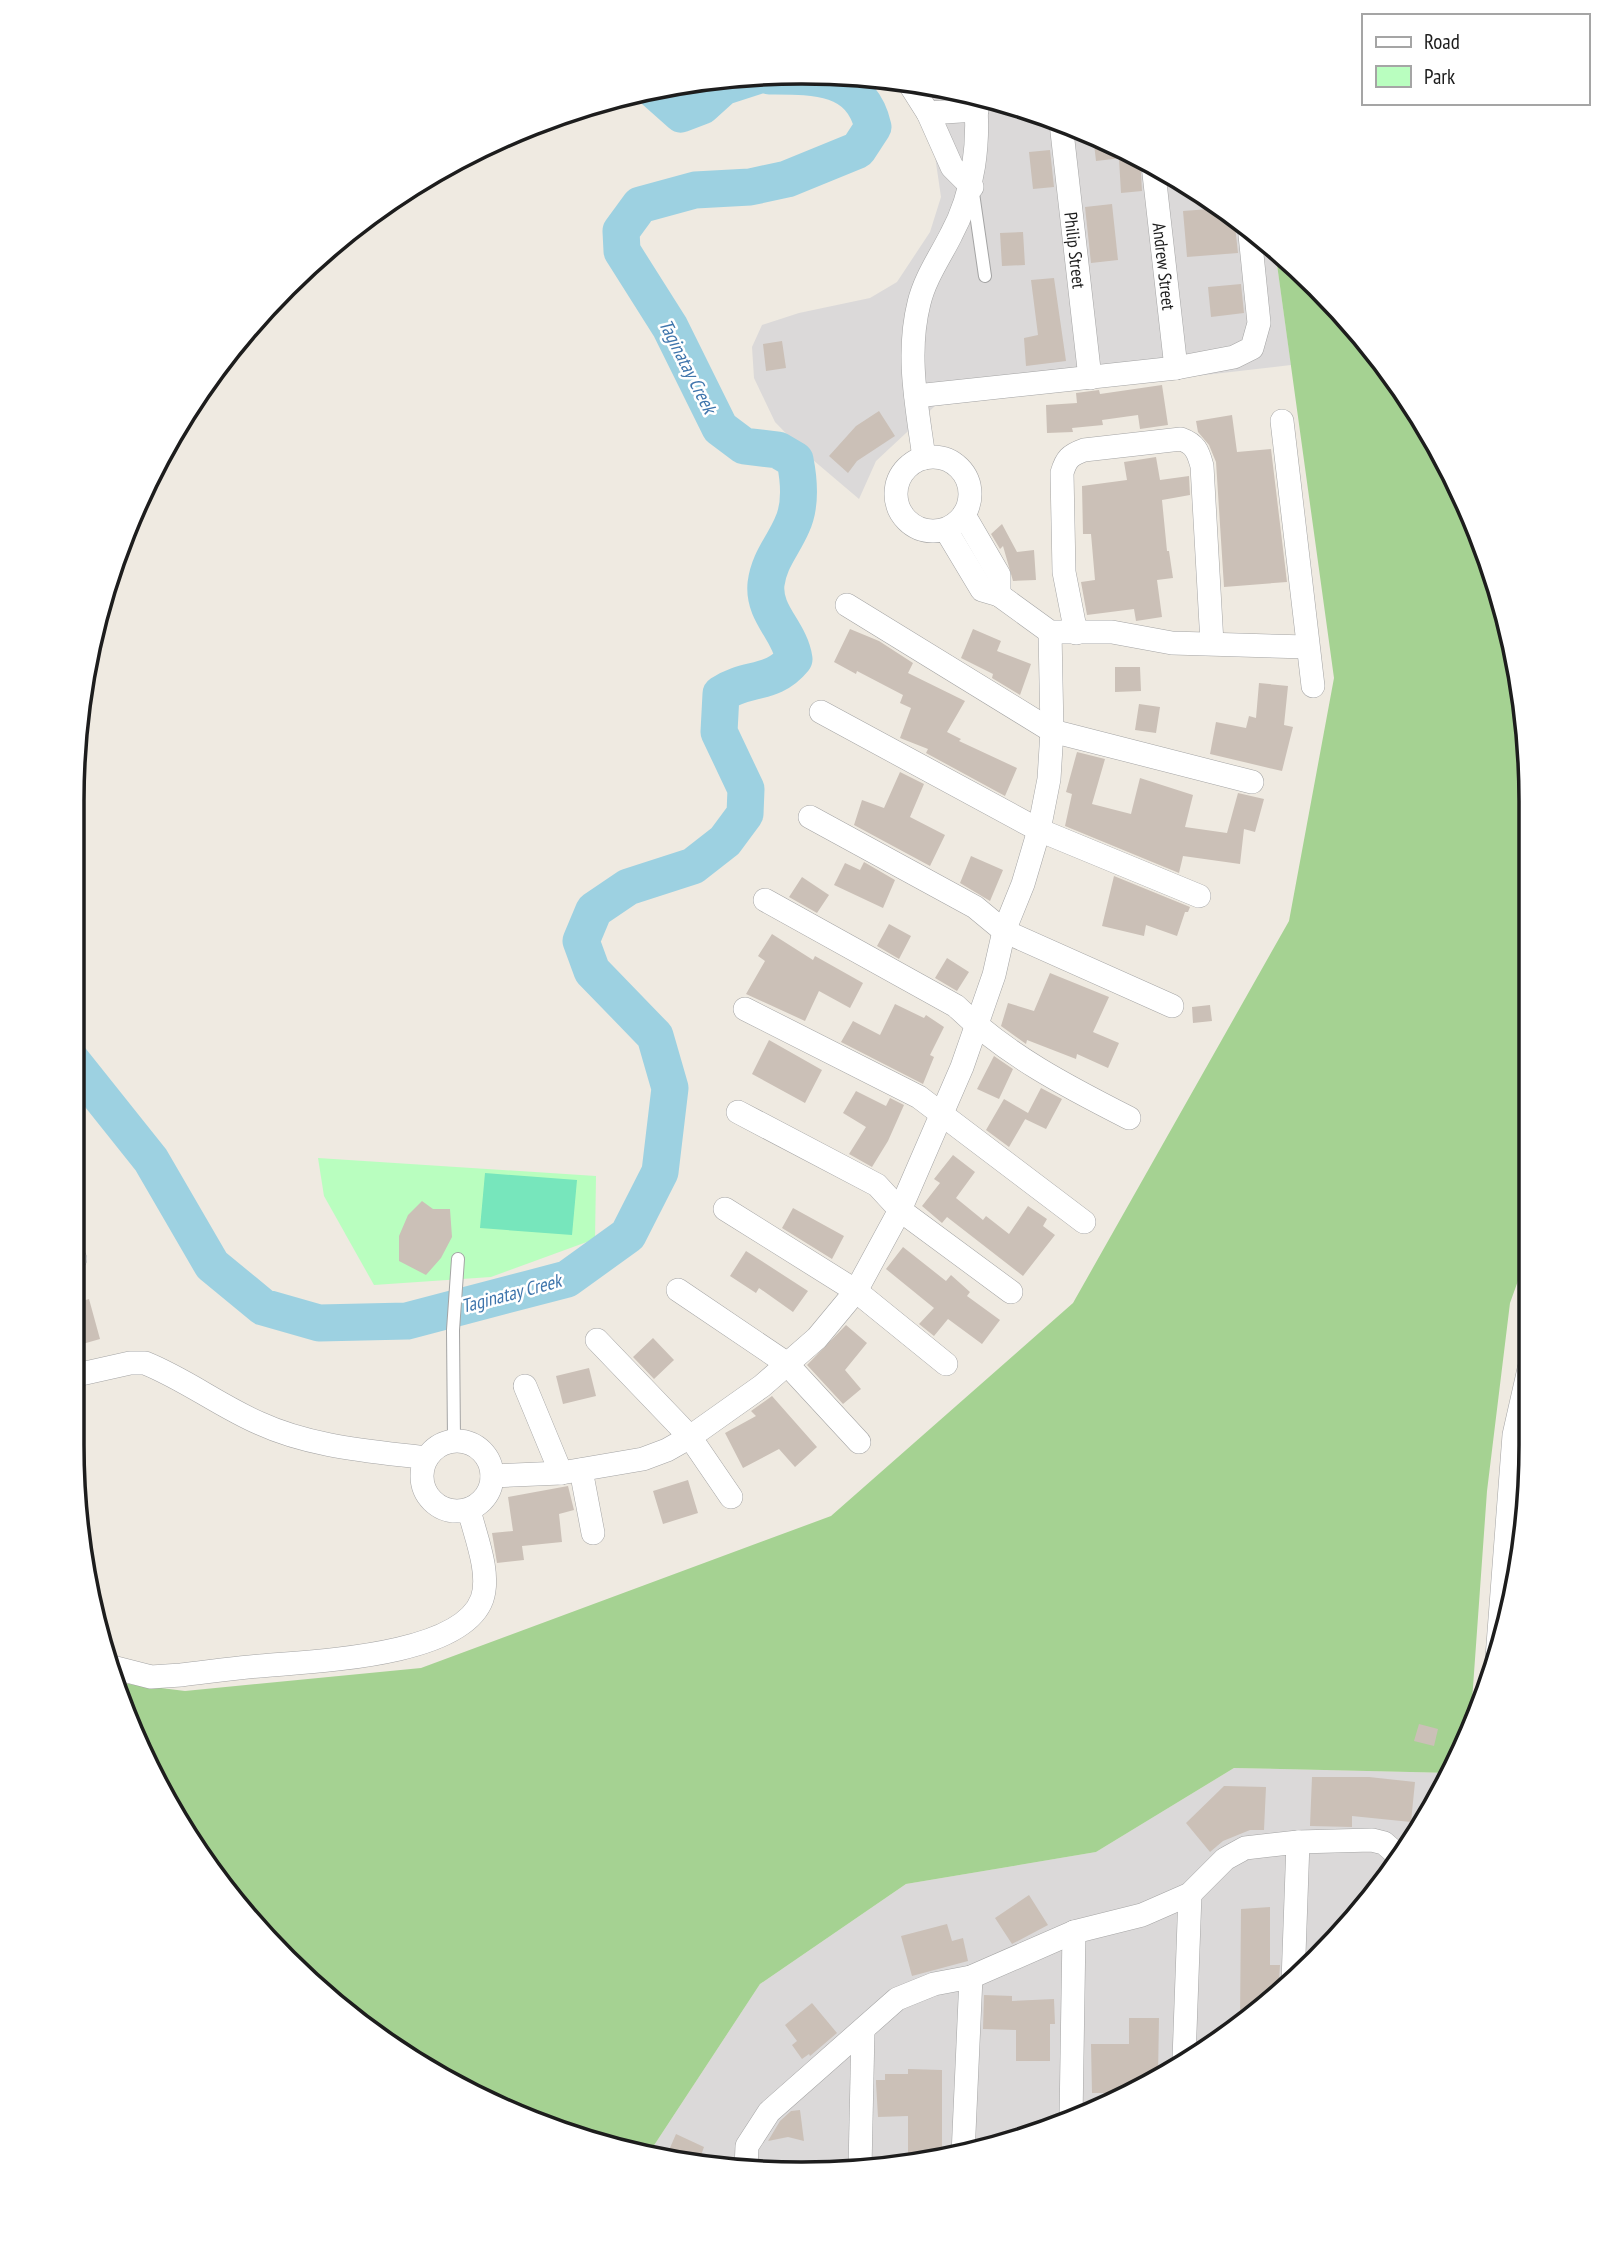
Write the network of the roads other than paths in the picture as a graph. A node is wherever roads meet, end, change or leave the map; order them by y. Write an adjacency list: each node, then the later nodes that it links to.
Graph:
1 (916, 94): 4 (street)
2 (968, 104): 4 (street)
3 (976, 106): 7 (street)
4 (928, 113): 7 (street)
5 (1062, 134): 11 (street, Philip Street)
6 (1154, 177): 10 (street, Andrew Street)
7 (972, 187): 9 (lane); 12 (street)
8 (1251, 242): 10 (street)
9 (985, 276)
10 (1176, 368): 11 (street)
11 (1090, 378): 12 (street)
12 (916, 396): 14 (street)
13 (1282, 421): 22 (street)
14 (924, 458): 15 (street); 16 (street)
15 (964, 514): 16 (street); 17 (street)
16 (946, 530): 17 (street)
17 (999, 595): 19 (street)
18 (847, 606): 25 (street)
19 (1050, 632): 20 (street); 25 (street)
20 (1076, 633): 21 (street); 21 (street)
21 (1212, 643): 22 (street)
22 (1307, 647): 23 (street)
23 (1314, 686)
24 (821, 712): 28 (street)
25 (1052, 731): 26 (street); 28 (street)
26 (1252, 782)
27 (810, 817): 31 (street)
28 (1039, 830): 29 (street); 31 (street)
29 (1199, 896)
30 (765, 900): 34 (street)
31 (1004, 931): 32 (street); 34 (street)
32 (1172, 1006)
33 (745, 1009): 36 (street)
34 (977, 1027): 36 (street); 37 (street)
35 (738, 1112): 39 (street)
36 (941, 1117): 39 (street); 40 (street)
37 (1129, 1118)
38 (725, 1209): 43 (street)
39 (901, 1210): 43 (street); 44 (street)
40 (1084, 1222)
41 (458, 1259): 52 (lane)
42 (678, 1290): 46 (street)
43 (856, 1291): 46 (street); 47 (street)
44 (1011, 1292)
45 (597, 1340): 51 (street)
46 (786, 1363): 51 (street); 53 (street)
47 (946, 1363)
48 (84, 1373): 54 (street)
49 (525, 1387): 55 (street)
50 (1519, 1413): 58 (street)
51 (690, 1437): 55 (street); 59 (street)
52 (454, 1441): 54 (street); 56 (street)
53 (859, 1442)
54 (426, 1458): 60 (street)
55 (571, 1472): 56 (street); 61 (street)
56 (492, 1476): 60 (street)
57 (1518, 1476): 58 (street)
58 (1511, 1482): 62 (street)
59 (731, 1497)
60 (469, 1510): 63 (street)
61 (593, 1533)
62 (1502, 1599)
63 (120, 1669)
64 (1298, 1842): 65 (street); 66 (street); 68 (street)
65 (1393, 1851)
66 (1190, 1894): 67 (street); 71 (street)
67 (1074, 1932): 69 (street); 72 (street)
68 (1294, 1967)
69 (971, 1977): 70 (street); 73 (street)
70 (863, 2030): 74 (street); 75 (street)
71 (1184, 2051)
72 (1071, 2109)
73 (964, 2143)
74 (746, 2159)
75 (860, 2159)

